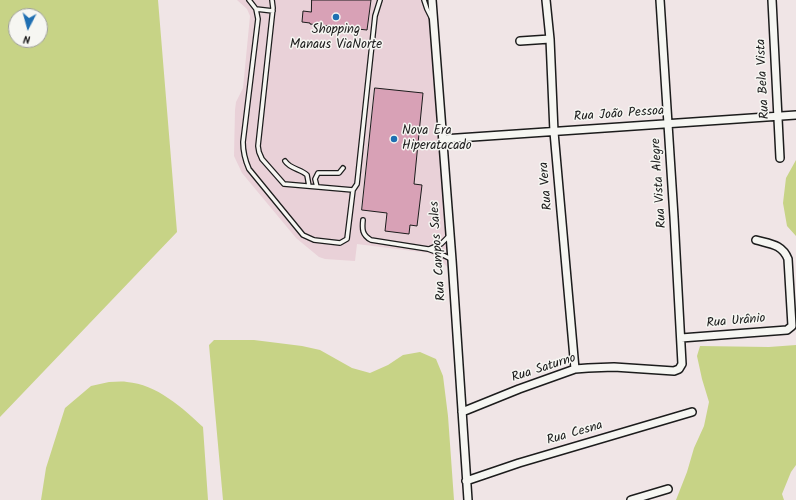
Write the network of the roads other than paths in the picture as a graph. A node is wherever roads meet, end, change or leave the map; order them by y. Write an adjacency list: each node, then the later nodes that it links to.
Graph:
1 (249, 0): 9 (lane)
2 (272, 0): 10 (lane)
3 (380, 0): 24 (lane)
4 (424, 0): 11 (lane)
5 (432, 0): 11 (street, Rua Campos Sales)
6 (546, 0): 12 (street, Rua Vera)
7 (660, 0): 16 (street, Rua Vista Alegre)
8 (772, 0): 15 (street, Rua Bela Vista)
9 (256, 9): 10 (lane); 24 (lane)
10 (272, 11): 22 (lane)
11 (433, 20): 18 (street, Rua Campos Sales)
12 (550, 39): 13 (street); 17 (street, Rua Vera)
13 (520, 41)
14 (796, 115): 15 (street, Rua João Pessoa)
15 (778, 116): 16 (street, Rua João Pessoa); 19 (street, Rua Bela Vista)
16 (668, 124): 17 (street, Rua João Pessoa); 30 (street, Rua Vista Alegre)
17 (554, 132): 18 (street, Rua João Pessoa); 32 (street, Rua Vera)
18 (443, 139): 26 (street, Rua Campos Sales)
19 (780, 158)
20 (285, 161): 22 (lane)
21 (343, 168): 23 (lane)
22 (309, 186): 23 (lane)
23 (317, 187): 24 (lane)
24 (353, 190)
25 (363, 220): 28 (lane)
26 (450, 234): 28 (lane); 29 (street, Rua Campos Sales)
27 (756, 240): 30 (street, Rua Urânio)
28 (428, 249): 29 (lane)
29 (452, 260): 33 (street, Rua Campos Sales)
30 (681, 338): 31 (street, Rua Vista Alegre)
31 (682, 364): 32 (street, Rua Saturno)
32 (575, 370): 33 (street, Rua Saturno)
33 (462, 412): 35 (street, Rua Campos Sales)
34 (692, 412): 35 (street, Rua Cesna)
35 (466, 481): 37 (street, Rua Campos Sales)
36 (668, 489): 38 (street)
37 (468, 500)
38 (631, 500)

